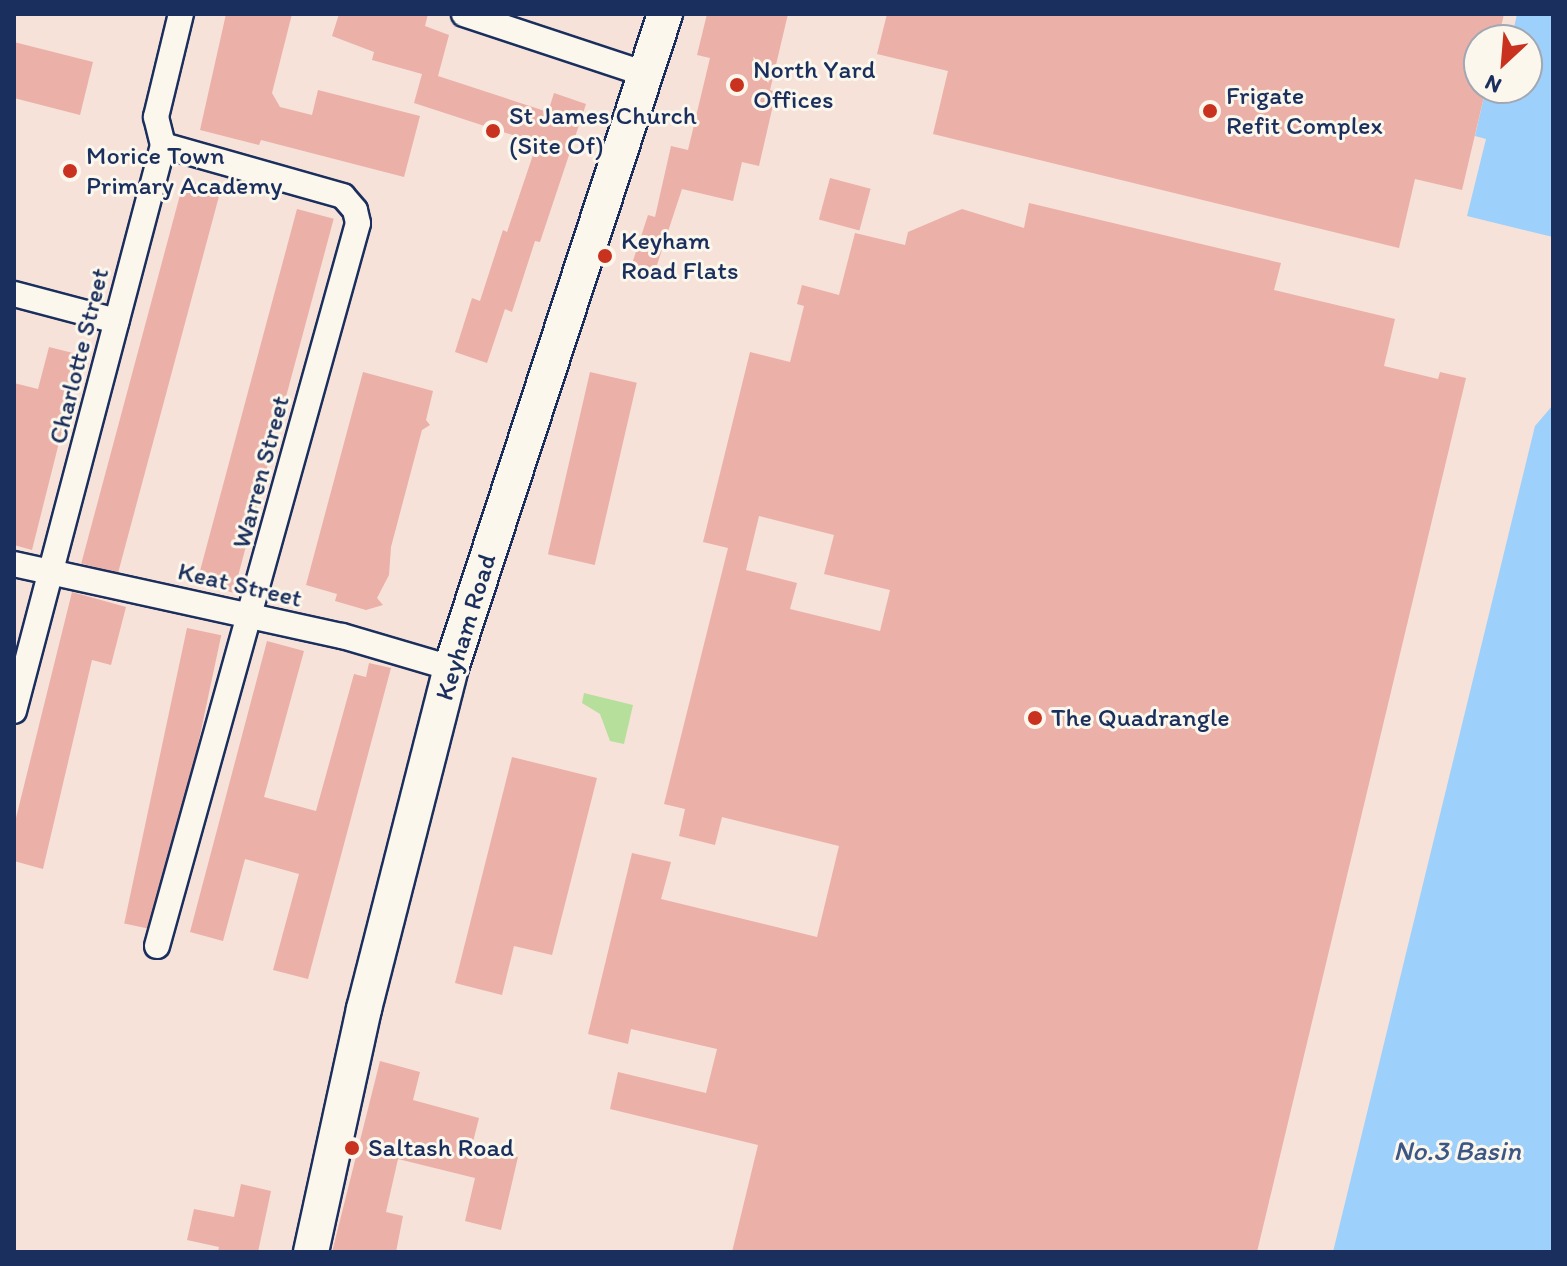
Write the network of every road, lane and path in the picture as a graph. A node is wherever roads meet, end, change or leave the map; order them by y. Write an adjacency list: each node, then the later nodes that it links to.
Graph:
1 (181, 14): 5 (street, Charlotte Street)
2 (464, 14): 4 (street)
3 (665, 14): 4 (main road, Keyham Road)
4 (645, 74): 11 (main road, Keyham Road)
5 (163, 145): 7 (street, Charlotte Street); 10 (street, Warren Street)
6 (14, 294): 7 (street)
7 (116, 321): 9 (street, Charlotte Street)
8 (14, 564): 9 (street, Keat Street)
9 (53, 573): 10 (street, Keat Street); 12 (street, Charlotte Street)
10 (251, 617): 11 (street, Keat Street); 13 (street, Warren Street)
11 (451, 668): 14 (main road, Keyham Road)
12 (14, 711)
13 (157, 946)
14 (311, 1252)

